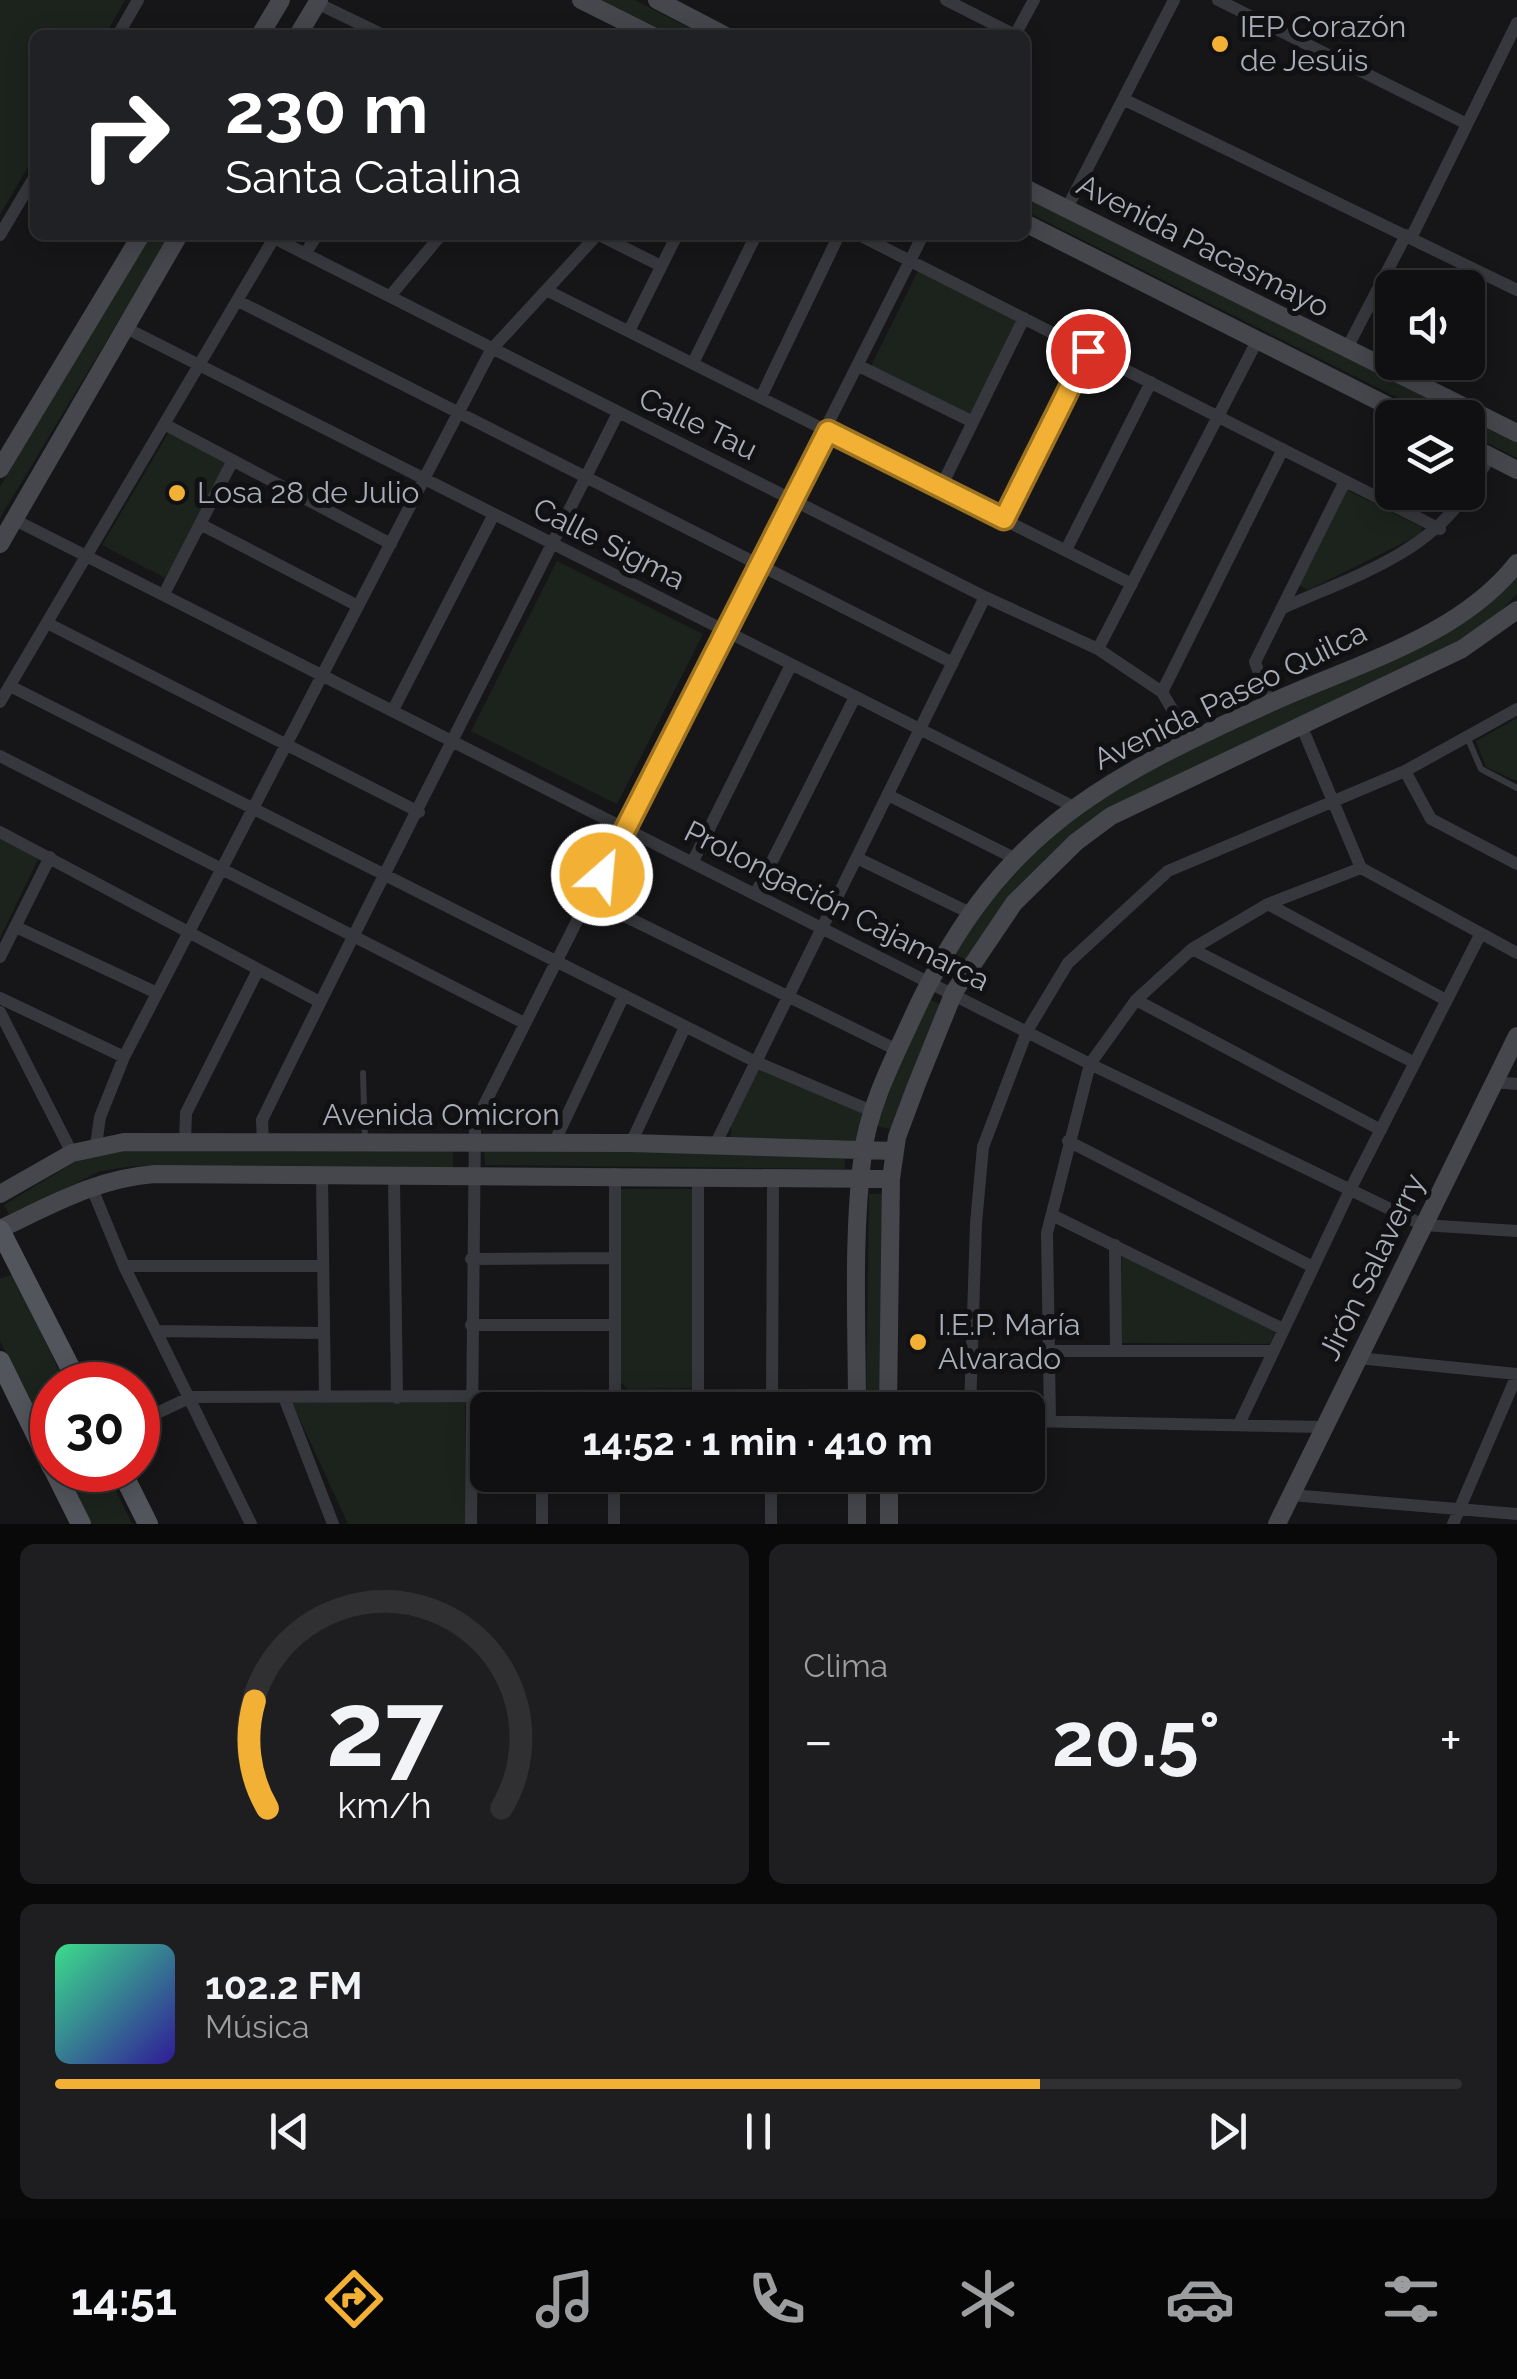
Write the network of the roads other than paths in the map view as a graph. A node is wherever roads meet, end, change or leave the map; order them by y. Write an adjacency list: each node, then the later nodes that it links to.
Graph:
1 (138, 0): 11 (street)
2 (280, 0): 12 (main road)
3 (581, 0): 15 (main road)
4 (657, 0): 16 (main road)
5 (946, 0): 17 (street)
6 (1034, 0): 18 (street)
7 (1174, 0): 19 (street)
8 (1218, 0): 20 (street)
9 (318, 1): 13 (main road); 14 (street)
10 (1517, 22): 20 (street)
11 (121, 30)
12 (263, 30)
13 (301, 30)
14 (374, 30)
15 (641, 30)
16 (714, 30)
17 (1005, 30)
18 (1018, 30)
19 (1123, 99): 23 (street); 26 (street)
20 (1467, 124): 26 (street)
21 (30, 184): 25 (street)
22 (1030, 189): 23 (main road, Avenida Pacasmayo)
23 (1071, 201): 52 (main road, Avenida Pacasmayo)
24 (1030, 225): 50 (main road, Avenida Pacasmayo)
25 (0, 235)
26 (1409, 236): 43 (street); 52 (street)
27 (138, 240): 72 (main road)
28 (175, 240): 48 (main road)
29 (269, 240): 46 (street)
30 (279, 240): 40 (street, Calle Tau)
31 (314, 240): 40 (street)
32 (437, 240): 45 (street)
33 (594, 240): 44 (street)
34 (608, 240): 42 (street)
35 (675, 240): 42 (street)
36 (754, 240): 54 (street)
37 (837, 240): 58 (street)
38 (869, 240): 41 (street)
39 (920, 240): 41 (street)
40 (305, 254): 45 (street, Calle Tau)
41 (910, 261): 47 (street); 56 (street)
42 (662, 266): 49 (street)
43 (1517, 290)
44 (548, 291): 49 (street); 51 (street)
45 (390, 296): 51 (street, Calle Tau)
46 (240, 302): 55 (street); 61 (street)
47 (1024, 318): 53 (street); 63 (street)
48 (124, 326): 55 (street, Calle Sigma); 82 (main road)
49 (629, 332): 54 (street)
50 (1258, 340): 59 (main road, Avenida Pacasmayo); 62 (street)
51 (491, 350): 60 (street, Calle Tau); 61 (street)
52 (1346, 350): 66 (main road, Avenida Pacasmayo)
53 (1088, 351): 57 (street); 81 (street)
54 (693, 363): 58 (street)
55 (201, 366): 64 (street); 74 (street, Calle Sigma)
56 (859, 366): 63 (street); 65 (street)
57 (1151, 382): 62 (street); 88 (street)
58 (760, 397): 65 (street)
59 (1376, 400)
60 (618, 413): 75 (street); 78 (street, Calle Tau)
61 (458, 414): 74 (street); 75 (street)
62 (1219, 417): 67 (street); 92 (street)
63 (973, 422): 77 (street)
64 (166, 425): 70 (street); 89 (street)
65 (828, 431): 77 (street); 78 (street)
66 (1517, 433)
67 (1283, 449): 76 (street); 105 (street)
68 (1485, 454): 69 (main road)
69 (1490, 457): 71 (street); 73 (main road)
70 (232, 460): 83 (street); 86 (street)
71 (1485, 465)
72 (0, 469)
73 (1517, 470)
74 (424, 478): 80 (street, Calle Sigma); 86 (street)
75 (585, 478): 87 (street); 91 (street)
76 (1345, 481): 84 (street); 96 (street)
77 (940, 489): 81 (street)
78 (793, 497): 91 (street); 94 (street, Calle Tau)
79 (1454, 510): 84 (street)
80 (494, 514): 87 (street, Calle Sigma); 110 (street)
81 (1004, 519): 88 (street)
82 (15, 520): 85 (main road); 89 (street, Prolongación Cajamarca)
83 (200, 524): 93 (street); 95 (street)
84 (1440, 529): 96 (street)
85 (0, 544)
86 (391, 544): 95 (street)
87 (553, 544): 99 (street, Calle Sigma); 114 (street)
88 (1066, 550): 92 (street)
89 (88, 556): 93 (street, Prolongación Cajamarca); 98 (street)
90 (1517, 563): 108 (main road, Avenida Paseo Quilca)
91 (758, 566): 99 (street); 101 (street)
92 (1132, 584): 100 (street)
93 (164, 594): 103 (street, Prolongación Cajamarca)
94 (985, 597): 100 (street, Calle Tau); 101 (street)
95 (358, 606): 103 (street)
96 (1282, 609): 108 (street)
97 (1517, 610): 111 (main road, Avenida Paseo Quilca)
98 (47, 623): 104 (street); 116 (street)
99 (725, 631): 102 (street, Calle Sigma); 125 (street)
100 (1098, 649): 105 (street, Calle Tau)
101 (953, 663): 112 (street)
102 (792, 664): 106 (street, Calle Sigma); 130 (street)
103 (323, 674): 110 (street, Prolongación Cajamarca); 116 (street)
104 (10, 686): 107 (street); 123 (street)
105 (1162, 692): 115 (street, Calle Tau)
106 (855, 696): 112 (street, Calle Sigma); 135 (street)
107 (0, 702)
108 (1270, 704): 115 (main road, Avenida Paseo Quilca)
109 (1517, 708): 113 (street)
110 (393, 710): 114 (street, Prolongación Cajamarca)
111 (1301, 724): 121 (street); 150 (main road, Avenida Paseo Quilca)
112 (920, 730): 120 (street); 122 (street, Calle Sigma)
113 (1468, 739): 118 (street); 119 (lane)
114 (453, 740): 124 (street); 125 (street, Prolongación Cajamarca)
115 (1190, 740): 122 (main road, Avenida Paseo Quilca)
116 (287, 744): 123 (street); 124 (street)
117 (0, 756): 133 (street)
118 (1405, 770): 121 (street); 131 (street)
119 (1517, 788)
120 (888, 794): 128 (street); 129 (street)
121 (1333, 798): 132 (street); 161 (street)
122 (1072, 806): 129 (main road, Avenida Paseo Quilca)
123 (254, 808): 133 (street); 134 (street)
124 (419, 812): 134 (street)
125 (626, 827): 130 (street, Prolongación Cajamarca); 136 (street)
126 (0, 832): 127 (street)
127 (50, 857): 140 (street); 141 (street)
128 (857, 858): 138 (street); 139 (street)
129 (1016, 858): 138 (main road, Avenida Paseo Quilca)
130 (693, 861): 135 (street, Prolongación Cajamarca)
131 (1516, 863)
132 (1361, 868): 137 (street); 143 (street)
133 (222, 870): 141 (street); 142 (street)
134 (386, 874): 142 (street); 147 (street)
135 (756, 892): 139 (street, Prolongación Cajamarca)
136 (590, 899): 147 (street); 153 (street)
137 (1268, 904): 144 (street); 156 (street)
138 (970, 914): 149 (main road, Avenida Paseo Quilca)
139 (823, 926): 149 (street, Prolongación Cajamarca); 153 (street)
140 (16, 927): 146 (street); 151 (street)
141 (190, 934): 148 (street); 151 (street)
142 (352, 935): 157 (street); 159 (street)
143 (1480, 935): 145 (street); 156 (street)
144 (1192, 950): 155 (street); 166 (street)
145 (1517, 953)
146 (0, 957)
147 (555, 961): 152 (street); 159 (street)
148 (258, 970): 157 (street); 173 (street)
149 (929, 980): 150 (street, Prolongación Cajamarca); 163 (main road, Avenida Paseo Quilca)
150 (954, 992): 161 (street, Prolongación Cajamarca); 183 (main road, Avenida Paseo Quilca)
151 (158, 993): 164 (street)
152 (624, 996): 160 (street); 178 (street)
153 (788, 997): 163 (street); 165 (street)
154 (0, 998): 164 (street)
155 (1136, 1000): 167 (street); 172 (street)
156 (1446, 1000): 166 (street)
157 (320, 1002): 174 (street)
158 (0, 1012): 184 (street)
159 (524, 1023): 177 (street)
160 (685, 1027): 165 (street); 179 (street)
161 (1027, 1031): 167 (street, Prolongación Cajamarca); 224 (street)
162 (1517, 1036): 169 (main road, Jirón Salaverry)
163 (898, 1050): 171 (main road, Avenida Paseo Quilca)
164 (124, 1057): 180 (street)
165 (756, 1062): 171 (street); 181 (street)
166 (1415, 1063): 172 (street)
167 (1090, 1064): 176 (street); 194 (street, Prolongación Cajamarca)
168 (364, 1073): 175 (lane)
169 (1494, 1082): 170 (street); 197 (main road, Jirón Salaverry)
170 (1517, 1084)
171 (874, 1112): 182 (main road, Avenida Paseo Quilca)
172 (1381, 1130): 194 (street)
173 (185, 1140): 174 (main road, Avenida Omicron); 180 (main road, Avenida Omicron)
174 (263, 1141): 175 (main road, Avenida Omicron)
175 (365, 1142): 177 (main road, Avenida Omicron)
176 (1068, 1142): 196 (street); 205 (street)
177 (473, 1143): 178 (main road, Avenida Omicron); 187 (street)
178 (554, 1143): 179 (main road, Avenida Omicron)
179 (631, 1143): 181 (main road, Avenida Omicron)
180 (96, 1145): 184 (main road, Avenida Omicron)
181 (715, 1146): 182 (main road, Avenida Omicron)
182 (863, 1149): 183 (main road, Avenida Omicron); 191 (main road, Avenida Paseo Quilca)
183 (894, 1152): 192 (main road, Avenida Paseo Quilca)
184 (72, 1153): 195 (main road, Avenida Omicron)
185 (614, 1174): 186 (main road, Avenida Omicron); 187 (main road, Avenida Omicron); 201 (street)
186 (698, 1176): 188 (main road, Avenida Omicron); 220 (street)
187 (472, 1177): 190 (main road, Avenida Omicron); 202 (street)
188 (773, 1177): 191 (main road, Avenida Omicron); 221 (street)
189 (322, 1178): 190 (main road, Avenida Omicron); 193 (main road, Avenida Omicron); 204 (street)
190 (394, 1178): 228 (street)
191 (860, 1178): 192 (main road, Avenida Omicron); 222 (main road, Avenida Paseo Quilca)
192 (892, 1180): 223 (main road, Avenida Paseo Quilca)
193 (91, 1186): 198 (main road, Avenida Omicron); 203 (street)
194 (1350, 1190): 197 (street, Prolongación Cajamarca); 205 (street)
195 (0, 1194)
196 (1052, 1215): 200 (street); 211 (street)
197 (1424, 1225): 199 (street); 214 (main road, Jirón Salaverry)
198 (0, 1230): 215 (main road)
199 (1517, 1231)
200 (1115, 1245): 208 (street); 212 (street)
201 (614, 1258): 202 (street); 206 (street)
202 (471, 1259): 207 (street)
203 (124, 1266): 204 (street); 209 (street)
204 (322, 1266): 210 (street)
205 (1312, 1267): 208 (street)
206 (615, 1324): 207 (street); 219 (street)
207 (471, 1325): 218 (street)
208 (1283, 1329): 213 (street)
209 (156, 1331): 210 (street); 226 (street)
210 (323, 1333): 225 (street)
211 (1049, 1351): 212 (street); 232 (street)
212 (1116, 1351): 213 (street)
213 (1272, 1351): 233 (street)
214 (1358, 1358): 217 (street); 235 (main road, Jirón Salaverry)
215 (66, 1362)
216 (3, 1374): 234 (main road)
217 (1517, 1375): 245 (street)
218 (471, 1392)
219 (615, 1392)
220 (698, 1392)
221 (772, 1392)
222 (857, 1392)
223 (888, 1392)
224 (971, 1392)
225 (325, 1396): 227 (street); 228 (street)
226 (192, 1397): 227 (street); 230 (street); 249 (street)
227 (284, 1397): 250 (street)
228 (397, 1398): 229 (street)
229 (470, 1398)
230 (160, 1412)
231 (1045, 1420): 232 (street)
232 (1050, 1420): 233 (street)
233 (1240, 1422): 235 (street)
234 (30, 1425)
235 (1324, 1427): 244 (main road, Jirón Salaverry)
236 (65, 1492): 247 (main road)
237 (132, 1492): 248 (main road)
238 (471, 1492): 251 (street)
239 (542, 1492): 252 (street)
240 (614, 1492): 253 (street)
241 (771, 1492): 254 (street)
242 (857, 1492): 255 (main road)
243 (889, 1492): 256 (main road)
244 (1291, 1495): 245 (street); 257 (main road, Jirón Salaverry)
245 (1459, 1509): 246 (street); 258 (street)
246 (1517, 1514)
247 (81, 1524)
248 (148, 1524)
249 (252, 1524)
250 (333, 1524)
251 (471, 1524)
252 (542, 1524)
253 (614, 1524)
254 (771, 1524)
255 (857, 1524)
256 (890, 1524)
257 (1277, 1524)
258 (1453, 1524)

